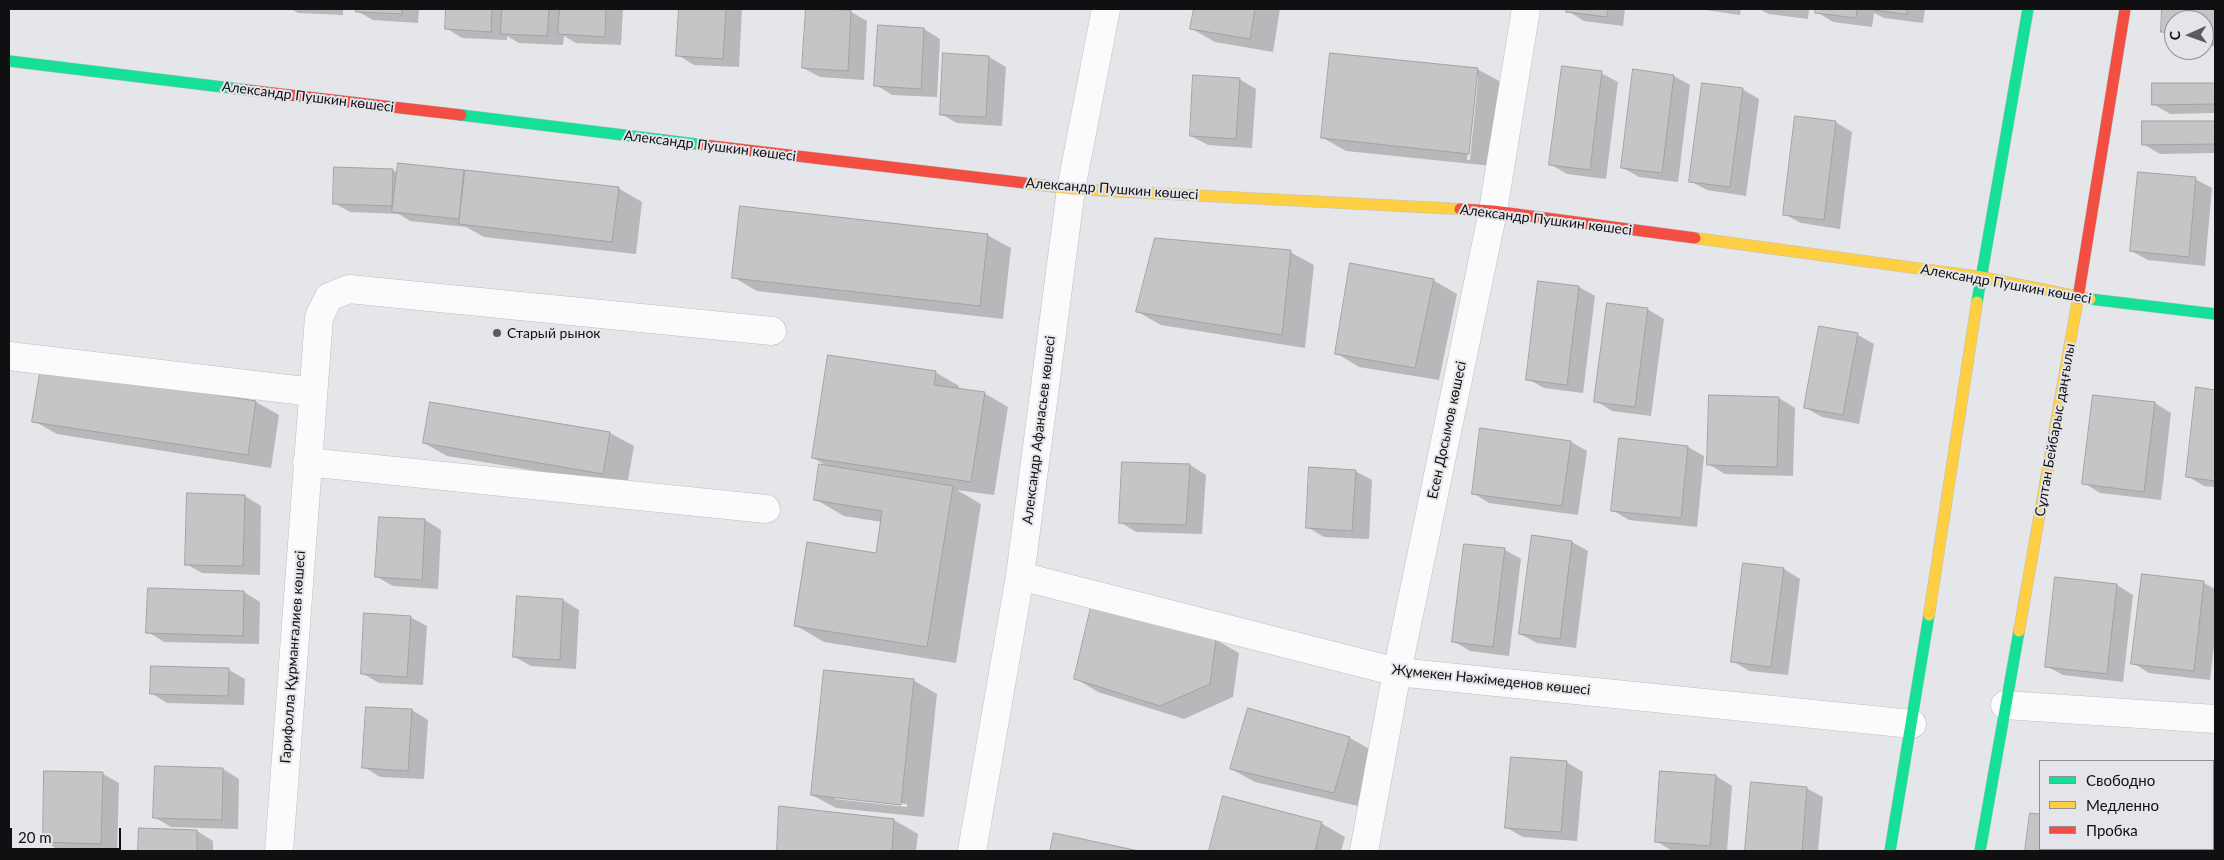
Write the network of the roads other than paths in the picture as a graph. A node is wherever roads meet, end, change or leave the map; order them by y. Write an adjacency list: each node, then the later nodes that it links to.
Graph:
1 (1106, 9): 6 (street, Александр Афанасьев көшесі)
2 (1526, 9): 7 (street, Есен Досымов көшесі)
3 (2028, 9): 8 (street)
4 (2125, 9): 9 (street, Сұлтан Бейбарыс даңғылы)
5 (9, 61): 6 (street, Александр Пушкин көшесі)
6 (1071, 189): 7 (street, Александр Пушкин көшесі); 16 (street, Александр Афанасьев көшесі)
7 (1492, 211): 8 (street, Александр Пушкин көшесі); 17 (street, Есен Досымов көшесі)
8 (1981, 277): 9 (street, Александр Пушкин көшесі); 20 (street)
9 (2078, 298): 10 (street, Александр Пушкин көшесі); 18 (street, Сұлтан Бейбарыс даңғылы)
10 (2215, 314)
11 (772, 331): 13 (street, Гарифолла Құрманғалиев көшесі)
12 (9, 356): 13 (street)
13 (313, 392): 14 (street, Гарифолла Құрманғалиев көшесі)
14 (307, 462): 15 (street); 21 (street, Гарифолла Құрманғалиев көшесі)
15 (766, 509)
16 (1020, 576): 17 (street, Жұмекен Нәжімеденов көшесі); 22 (street, Александр Афанасьев көшесі)
17 (1397, 672): 20 (street, Жұмекен Нәжімеденов көшесі); 23 (street, Есен Досымов көшесі)
18 (2005, 706): 19 (street); 25 (street, Сұлтан Бейбарыс даңғылы)
19 (2215, 719)
20 (1912, 724): 24 (street)
21 (279, 851)
22 (972, 851)
23 (1364, 851)
24 (1890, 851)
25 (1980, 851)

